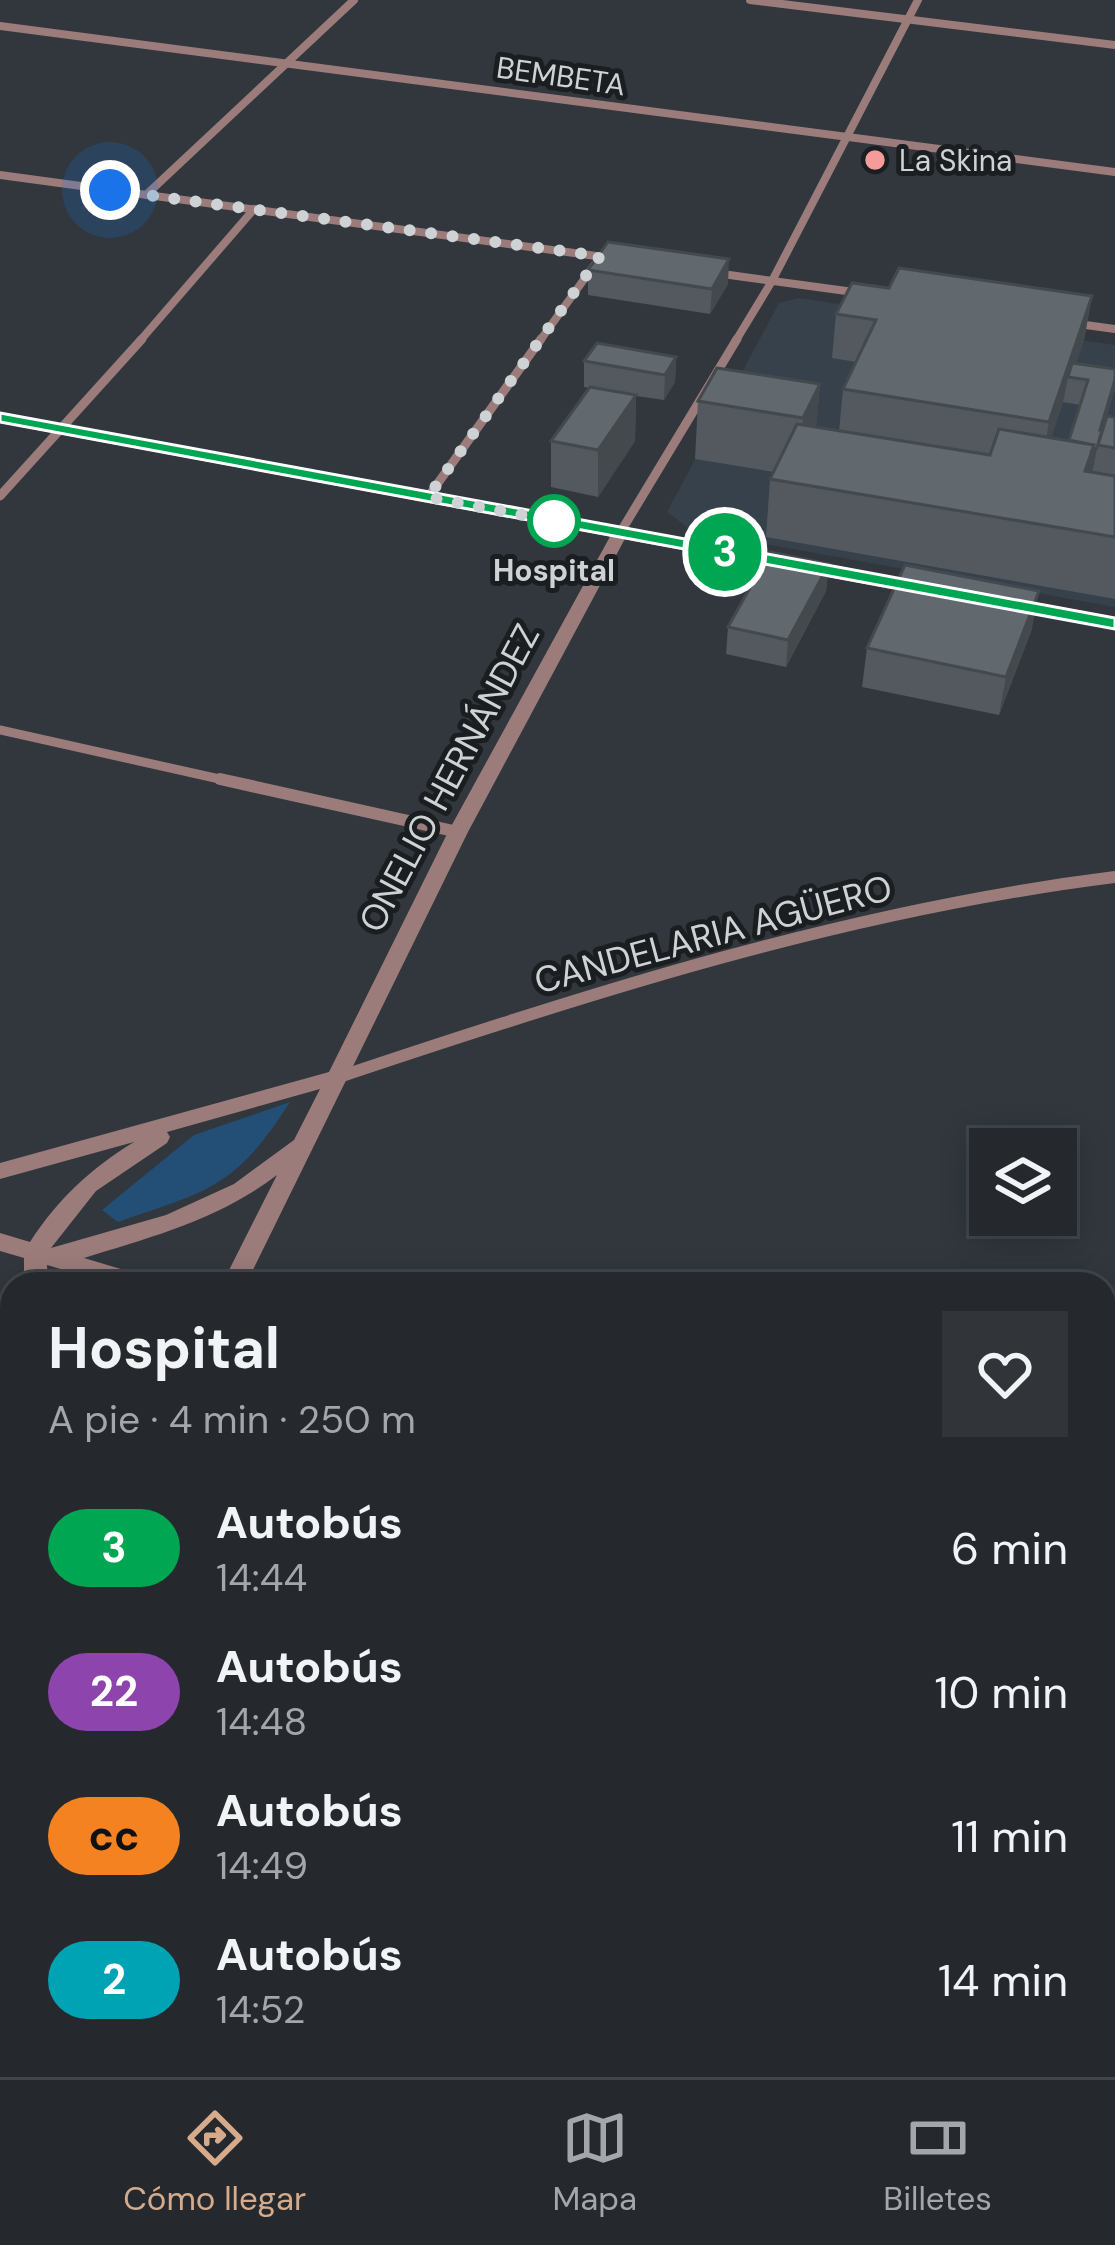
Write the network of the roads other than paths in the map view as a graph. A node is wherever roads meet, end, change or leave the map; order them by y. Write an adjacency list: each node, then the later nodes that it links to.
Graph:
1 (354, 0): 7 (street)
2 (751, 0): 4 (street)
3 (919, 0): 4 (street, ONELIO HERNÁNDEZ)
4 (908, 20): 6 (street); 8 (street, ONELIO HERNÁNDEZ)
5 (0, 26): 7 (street, BEMBETA)
6 (1115, 45)
7 (284, 62): 8 (street, BEMBETA); 11 (street)
8 (844, 138): 9 (street, BEMBETA); 16 (street, ONELIO HERNÁNDEZ)
9 (1115, 172)
10 (0, 175): 11 (street)
11 (146, 195): 12 (street)
12 (254, 209): 13 (street); 21 (street)
13 (600, 256): 14 (street); 23 (street)
14 (622, 259)
15 (707, 272): 16 (street)
16 (772, 281): 17 (street); 24 (street, ONELIO HERNÁNDEZ)
17 (863, 294)
18 (1069, 322): 19 (street)
19 (1115, 329)
20 (0, 418): 21 (main road)
21 (64, 430): 22 (street); 23 (main road)
22 (0, 496)
23 (428, 497): 24 (main road)
24 (620, 533): 25 (main road); 29 (street, ONELIO HERNÁNDEZ)
25 (950, 593)
26 (974, 598): 27 (main road)
27 (1115, 623)
28 (0, 730): 29 (street)
29 (458, 832): 31 (street, ONELIO HERNÁNDEZ)
30 (1115, 878): 31 (street, CANDELARIA AGÜERO)
31 (333, 1078): 32 (street); 33 (street, ONELIO HERNÁNDEZ)
32 (181, 1124): 34 (street); 36 (street)
33 (303, 1142): 36 (street); 39 (street, ONELIO HERNÁNDEZ)
34 (0, 1172)
35 (0, 1242): 36 (street)
36 (44, 1256): 37 (street); 38 (street)
37 (39, 1272)
38 (101, 1272)
39 (240, 1272)

